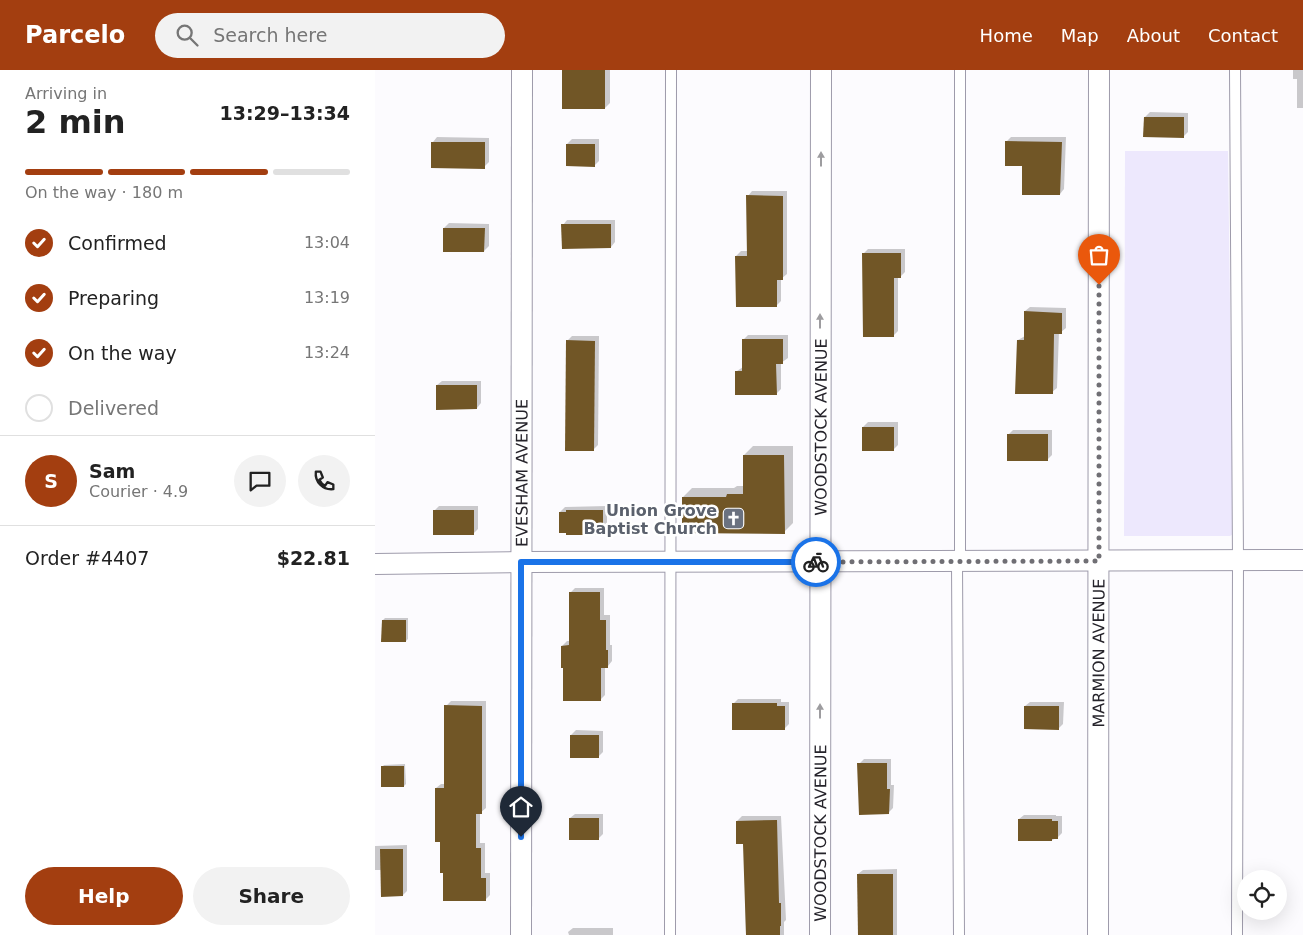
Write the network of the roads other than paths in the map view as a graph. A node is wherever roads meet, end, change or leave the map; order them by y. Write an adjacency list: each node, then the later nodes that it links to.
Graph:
1 (522, 70): 10 (street, EVESHAM AVENUE)
2 (671, 70): 13 (lane)
3 (821, 70): 11 (street, WOODSTOCK AVENUE, one-way to 3)
4 (960, 70): 12 (lane)
5 (1099, 70): 9 (street, MARMION AVENUE)
6 (1235, 70): 7 (lane)
7 (1238, 560): 8 (street); 9 (street); 20 (lane)
8 (1303, 560)
9 (1099, 561): 12 (street); 19 (street, MARMION AVENUE)
10 (521, 562): 13 (street); 14 (street); 15 (street, EVESHAM AVENUE)
11 (820, 562): 12 (street); 13 (street); 17 (street, WOODSTOCK AVENUE, one-way to 11)
12 (959, 562): 18 (lane)
13 (671, 563): 16 (lane)
14 (375, 564)
15 (521, 935)
16 (669, 935)
17 (820, 935)
18 (959, 935)
19 (1098, 935)
20 (1237, 935)

